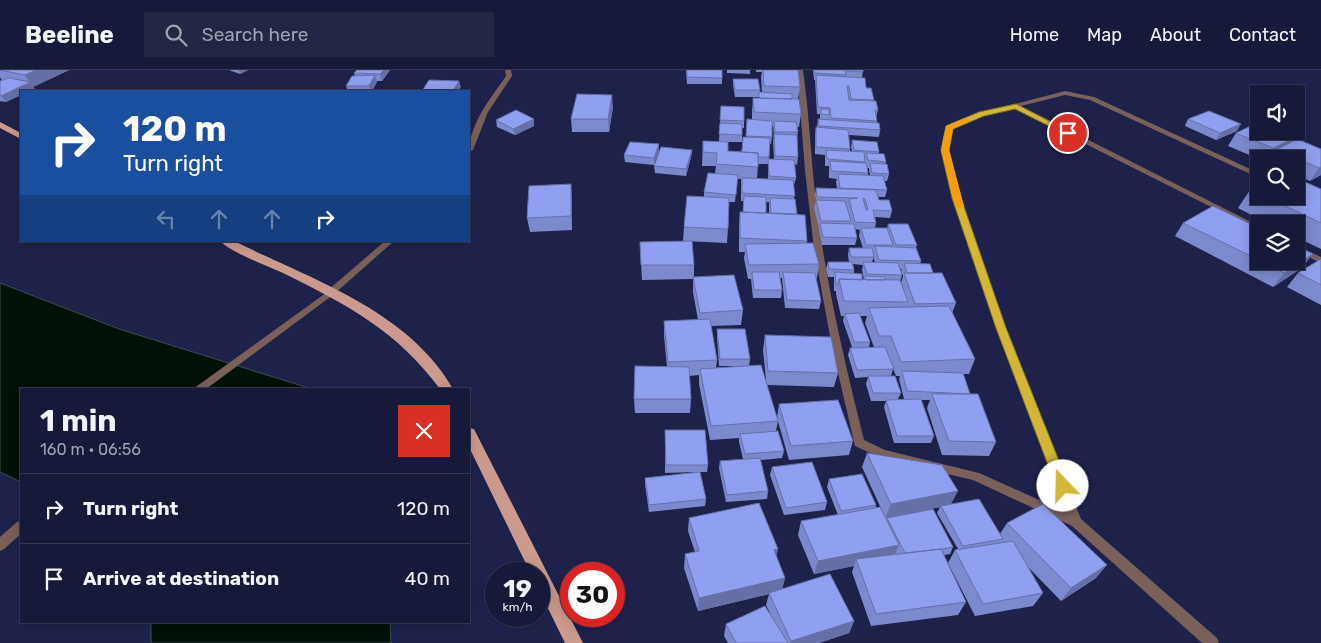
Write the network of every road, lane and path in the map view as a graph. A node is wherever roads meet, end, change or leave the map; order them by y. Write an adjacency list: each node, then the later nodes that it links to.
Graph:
1 (508, 70): 6 (street)
2 (800, 70): 17 (street)
3 (1016, 106): 7 (street); 8 (street); 17 (street)
4 (0, 125): 5 (main road)
5 (20, 135)
6 (470, 148)
7 (1250, 172)
8 (1250, 224)
9 (227, 242): 13 (main road)
10 (389, 242): 13 (street)
11 (1305, 252): 12 (street)
12 (1321, 260)
13 (330, 293): 14 (street); 15 (main road)
14 (199, 388)
15 (446, 388)
16 (470, 435): 20 (main road)
17 (1076, 522): 21 (street)
18 (20, 527): 19 (street)
19 (0, 545)
20 (574, 643)
21 (1212, 643)

